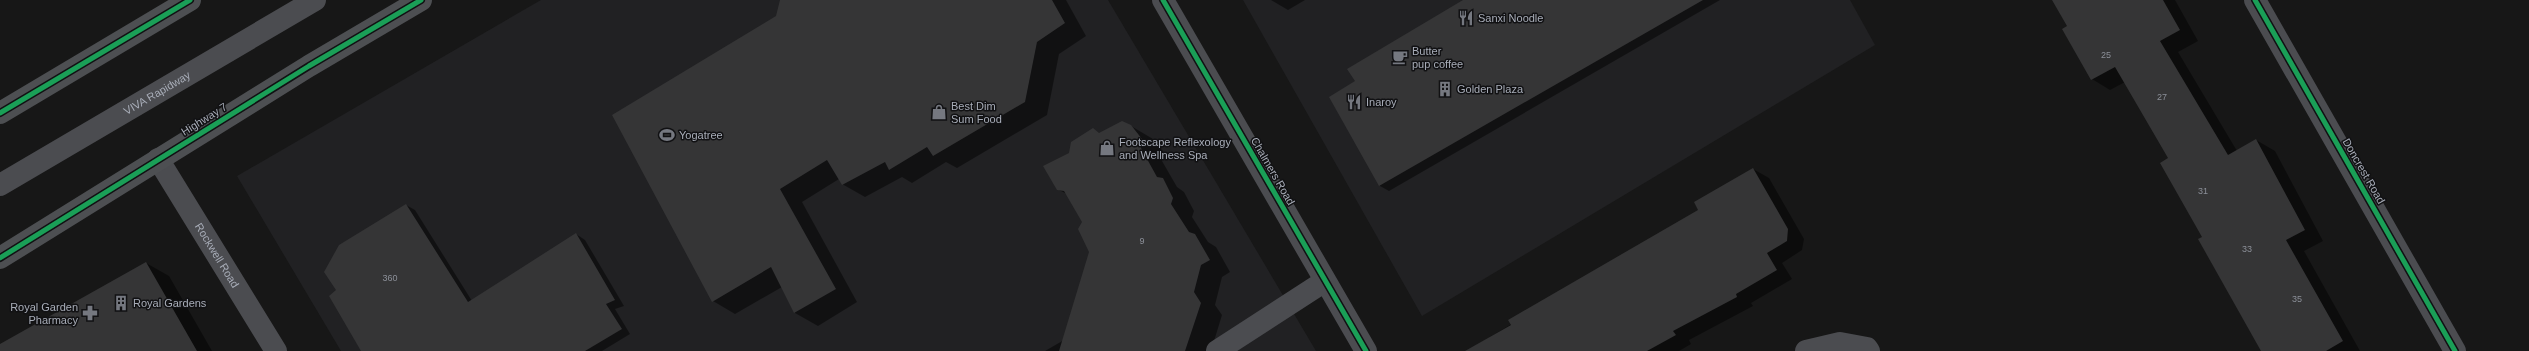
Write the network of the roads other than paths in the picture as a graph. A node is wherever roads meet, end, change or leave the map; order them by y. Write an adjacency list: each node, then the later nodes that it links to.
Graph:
1 (190, 0): 6 (main road)
2 (315, 0): 8 (street, VIVA Rapidway)
3 (421, 0): 7 (main road, Highway 7)
4 (1163, 0): 10 (street, Chalmers Road)
5 (2255, 0): 16 (street, Doncrest Road)
6 (0, 114)
7 (158, 159): 9 (main road, Highway 7); 11 (street, Rockwell Road)
8 (0, 185)
9 (0, 258)
10 (1325, 281): 12 (street); 13 (street, Chalmers Road)
11 (276, 351)
12 (1217, 351)
13 (1366, 351)
14 (1806, 351): 15 (street)
15 (1869, 351)
16 (2455, 351)

